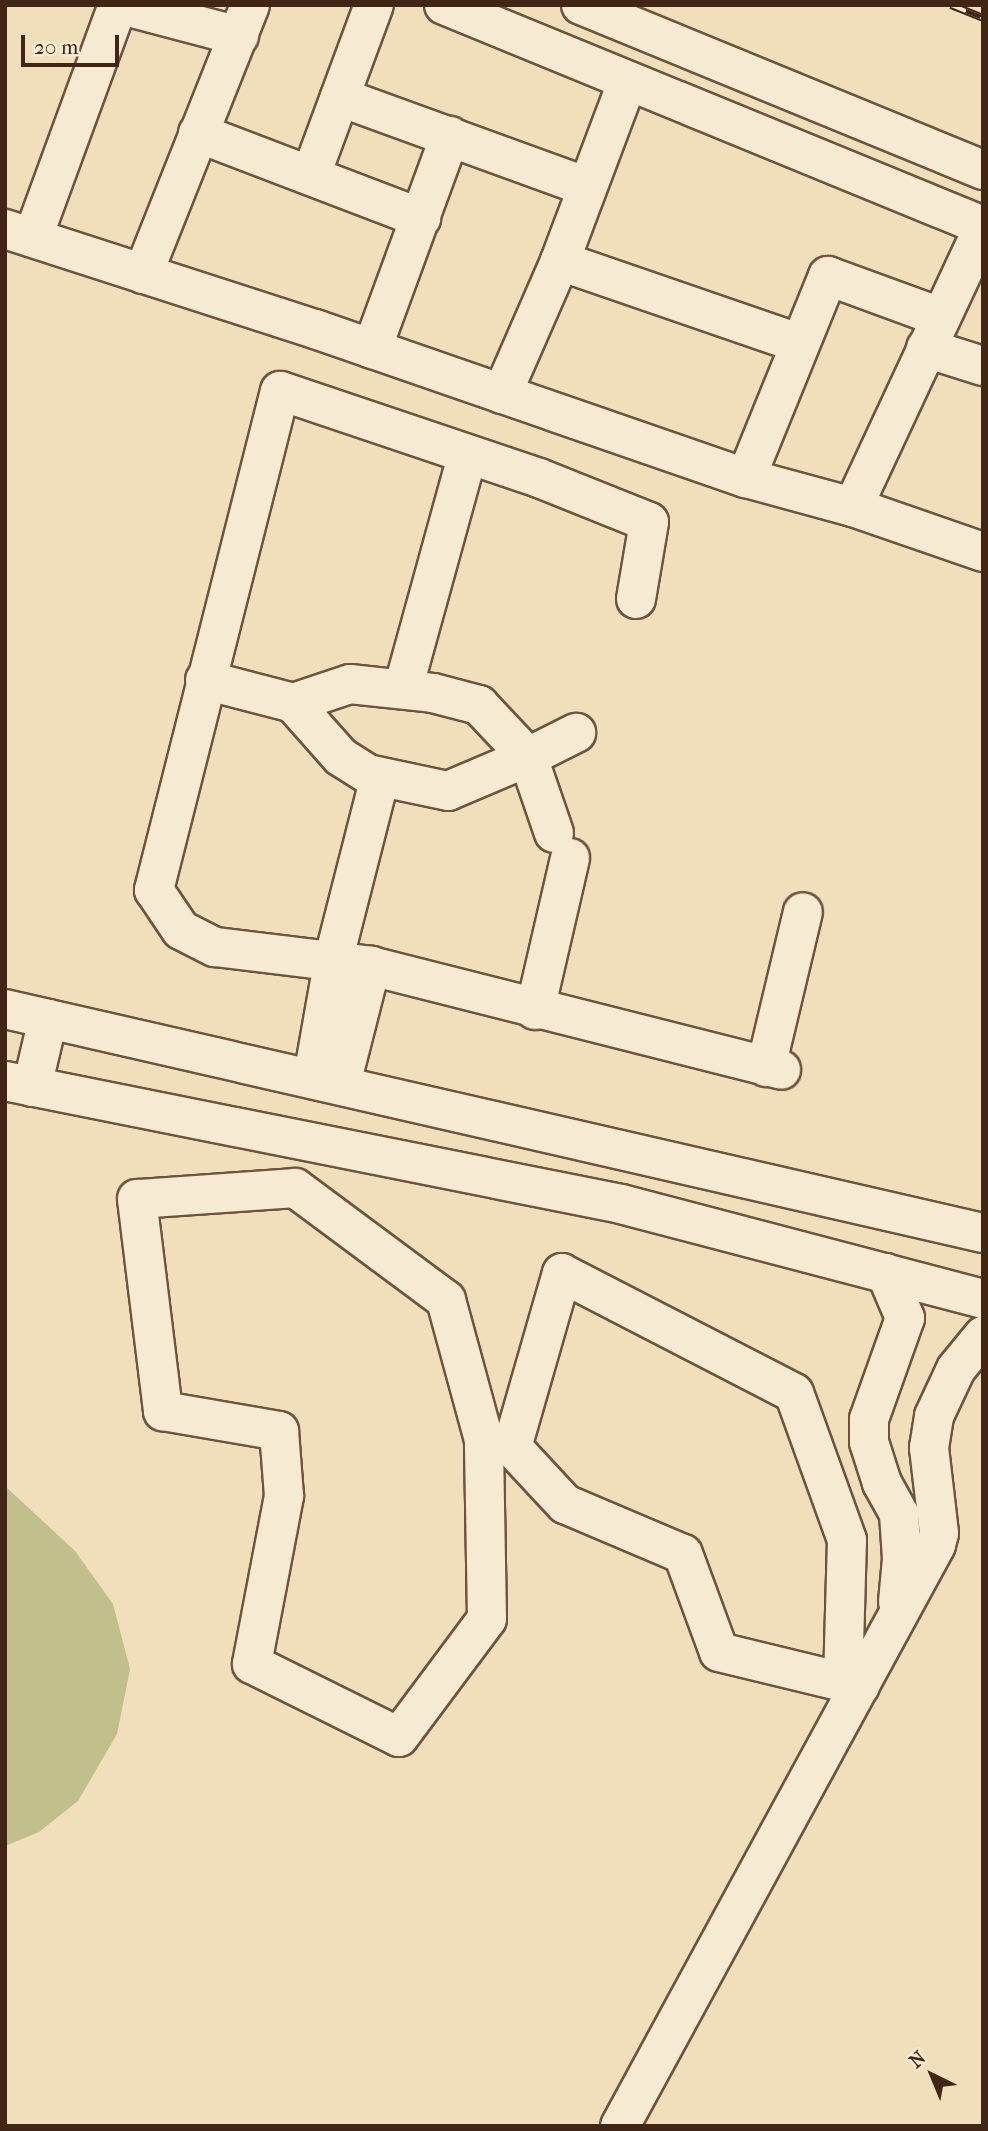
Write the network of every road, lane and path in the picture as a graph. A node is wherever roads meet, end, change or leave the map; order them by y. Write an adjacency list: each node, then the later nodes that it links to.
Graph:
1 (119, 5): 6 (street); 17 (street)
2 (374, 5): 8 (street)
3 (444, 5): 7 (street)
4 (492, 5): 14 (street)
5 (581, 5): 11 (street)
6 (244, 21): 9 (street)
7 (627, 83): 13 (street); 16 (street)
8 (340, 97): 10 (street); 12 (street)
9 (198, 133): 12 (street); 19 (street)
10 (450, 136): 13 (street); 15 (street)
11 (983, 170)
12 (312, 175): 15 (street)
13 (587, 187): 18 (street)
14 (983, 207)
15 (421, 218): 22 (street)
16 (983, 227): 20 (street)
17 (19, 233): 19 (street)
18 (560, 261): 21 (street); 24 (street)
19 (143, 274): 22 (street)
20 (933, 333): 21 (street); 23 (street); 27 (street)
21 (798, 343): 26 (street)
22 (372, 349): 24 (street)
23 (983, 366)
24 (502, 394): 26 (street)
25 (467, 457): 29 (street); 30 (street); 31 (street)
26 (746, 478): 27 (street)
27 (853, 507): 28 (street)
28 (983, 552)
29 (636, 600)
30 (205, 680): 32 (street); 37 (street)
31 (403, 689): 32 (street); 34 (street)
32 (293, 703): 35 (street)
33 (576, 733): 34 (street)
34 (528, 757): 35 (street); 40 (street)
35 (372, 775): 37 (street)
36 (803, 912): 40 (street)
37 (334, 958): 38 (street); 42 (street)
38 (371, 966): 40 (street); 42 (street)
39 (5, 1009): 41 (street)
40 (535, 1010)
41 (48, 1019): 42 (street); 43 (street)
42 (327, 1080): 44 (street)
43 (19, 1084): 45 (street)
44 (983, 1233)
45 (886, 1273): 46 (street); 49 (street)
46 (983, 1299)
47 (983, 1336): 49 (street)
48 (498, 1444): 48 (street); 50 (street); 50 (street)
49 (897, 1618): 50 (street)
50 (852, 1684): 51 (street)
51 (620, 2126)

